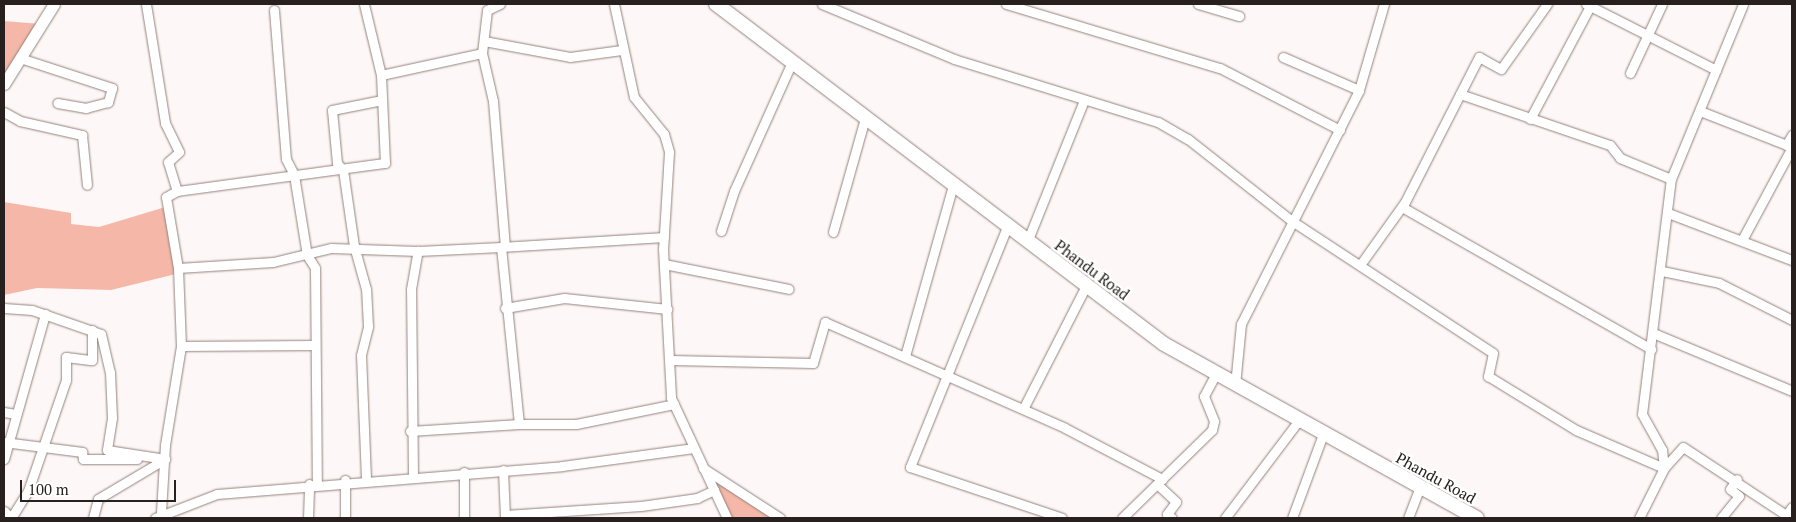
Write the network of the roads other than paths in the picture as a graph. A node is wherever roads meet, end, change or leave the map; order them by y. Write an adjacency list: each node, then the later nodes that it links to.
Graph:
1 (54, 4): 21 (street)
2 (146, 4): 45 (street)
3 (364, 4): 26 (street)
4 (500, 4): 18 (street)
5 (614, 4): 19 (street)
6 (716, 4): 23 (main road, Phandu Road)
7 (822, 4): 31 (street)
8 (1006, 4): 37 (street)
9 (1198, 4): 16 (street)
10 (1384, 4): 28 (street)
11 (1547, 4): 29 (street)
12 (1662, 4): 17 (street)
13 (1742, 4): 24 (street)
14 (1588, 6): 17 (street); 36 (street)
15 (274, 10): 41 (street)
16 (1239, 16)
17 (1647, 37): 24 (street); 25 (street)
18 (484, 41): 19 (street); 20 (street)
19 (622, 50): 52 (street)
20 (482, 53): 26 (street); 55 (street)
21 (20, 58): 27 (street); 32 (street)
22 (1283, 58): 28 (street)
23 (792, 62): 35 (main road, Phandu Road); 50 (street)
24 (1716, 70): 33 (street)
25 (1630, 73)
26 (381, 75): 30 (street)
27 (4, 84)
28 (1359, 90): 37 (street)
29 (1460, 94): 36 (street); 46 (street)
30 (382, 100): 40 (street); 40 (street)
31 (1084, 100): 48 (street); 54 (street)
32 (57, 103)
33 (1700, 111): 39 (street); 42 (street)
34 (4, 112): 43 (street)
35 (865, 118): 44 (main road, Phandu Road); 51 (street)
36 (1530, 119): 42 (street)
37 (1340, 130): 48 (street)
38 (1792, 135): 39 (street)
39 (1790, 147): 53 (street)
40 (343, 170): 41 (street); 56 (street)
41 (294, 175): 45 (street); 58 (street)
42 (1671, 179): 47 (street)
43 (87, 185)
44 (953, 186): 49 (main road, Phandu Road); 76 (street)
45 (177, 191): 62 (street)
46 (1402, 207): 61 (street); 75 (street)
47 (1668, 213): 53 (street); 63 (street)
48 (1292, 221): 61 (street); 80 (street)
49 (1007, 227): 54 (main road, Phandu Road); 79 (street)
50 (721, 231)
51 (833, 232)
52 (664, 238): 55 (street); 60 (street)
53 (1742, 240): 59 (street)
54 (1027, 242): 64 (main road, Phandu Road)
55 (503, 247): 57 (street); 67 (street)
56 (355, 248): 57 (street); 58 (street); 101 (street)
57 (418, 251): 88 (street)
58 (307, 256): 62 (street); 73 (street)
59 (1792, 260)
60 (664, 264): 65 (street); 68 (street)
61 (1360, 265): 96 (street)
62 (178, 268): 74 (street)
63 (1662, 271): 70 (street); 72 (street)
64 (1086, 286): 78 (main road, Phandu Road); 83 (street)
65 (789, 289)
66 (4, 308): 69 (street)
67 (506, 308): 68 (street); 87 (street)
68 (667, 309): 77 (street)
69 (45, 314): 71 (street); 85 (street)
70 (1792, 320)
71 (92, 330): 91 (street); 94 (street)
72 (1653, 333): 75 (street); 81 (street)
73 (313, 345): 74 (street); 104 (street)
74 (181, 346): 94 (street)
75 (1651, 349): 96 (street)
76 (905, 356): 77 (street); 79 (street)
77 (671, 360): 82 (street)
78 (1216, 373): 80 (main road, Phandu Road); 103 (street)
79 (945, 374): 83 (street); 117 (street)
80 (1235, 385): 86 (main road, Phandu Road)
81 (1792, 391)
82 (674, 404): 87 (street); 92 (street)
83 (1023, 409): 103 (street)
84 (4, 412): 85 (street)
85 (15, 414): 90 (street)
86 (1299, 420): 89 (main road, Phandu Road); 120 (street)
87 (519, 424): 88 (street)
88 (410, 431): 99 (street)
89 (1323, 434): 105 (main road, Phandu Road); 121 (street)
90 (6, 442): 91 (street); 93 (street)
91 (40, 445): 94 (street); 107 (street)
92 (694, 448): 95 (street); 97 (street)
93 (4, 458)
94 (165, 459): 109 (street); 111 (street)
95 (703, 468): 106 (street); 116 (street)
96 (1664, 468): 100 (street); 124 (street)
97 (503, 470): 98 (street); 110 (street)
98 (464, 472): 99 (street); 114 (street)
99 (413, 475): 101 (street)
100 (1737, 478): 108 (street); 125 (street)
101 (366, 479): 102 (street)
102 (345, 480): 104 (street); 113 (street)
103 (1159, 482): 118 (street); 119 (street)
104 (313, 483): 109 (street); 112 (street)
105 (1420, 487): 122 (street); 123 (main road, Phandu Road)
106 (714, 490): 110 (street); 115 (street)
107 (4, 511)
108 (1790, 513)
109 (158, 515)
110 (505, 517)
111 (93, 518)
112 (308, 518)
113 (345, 518)
114 (464, 518)
115 (727, 518)
116 (780, 518)
117 (1062, 518)
118 (1122, 518)
119 (1172, 518)
120 (1225, 518)
121 (1292, 518)
122 (1408, 518)
123 (1477, 518)
124 (1639, 518)
125 (1720, 518)

